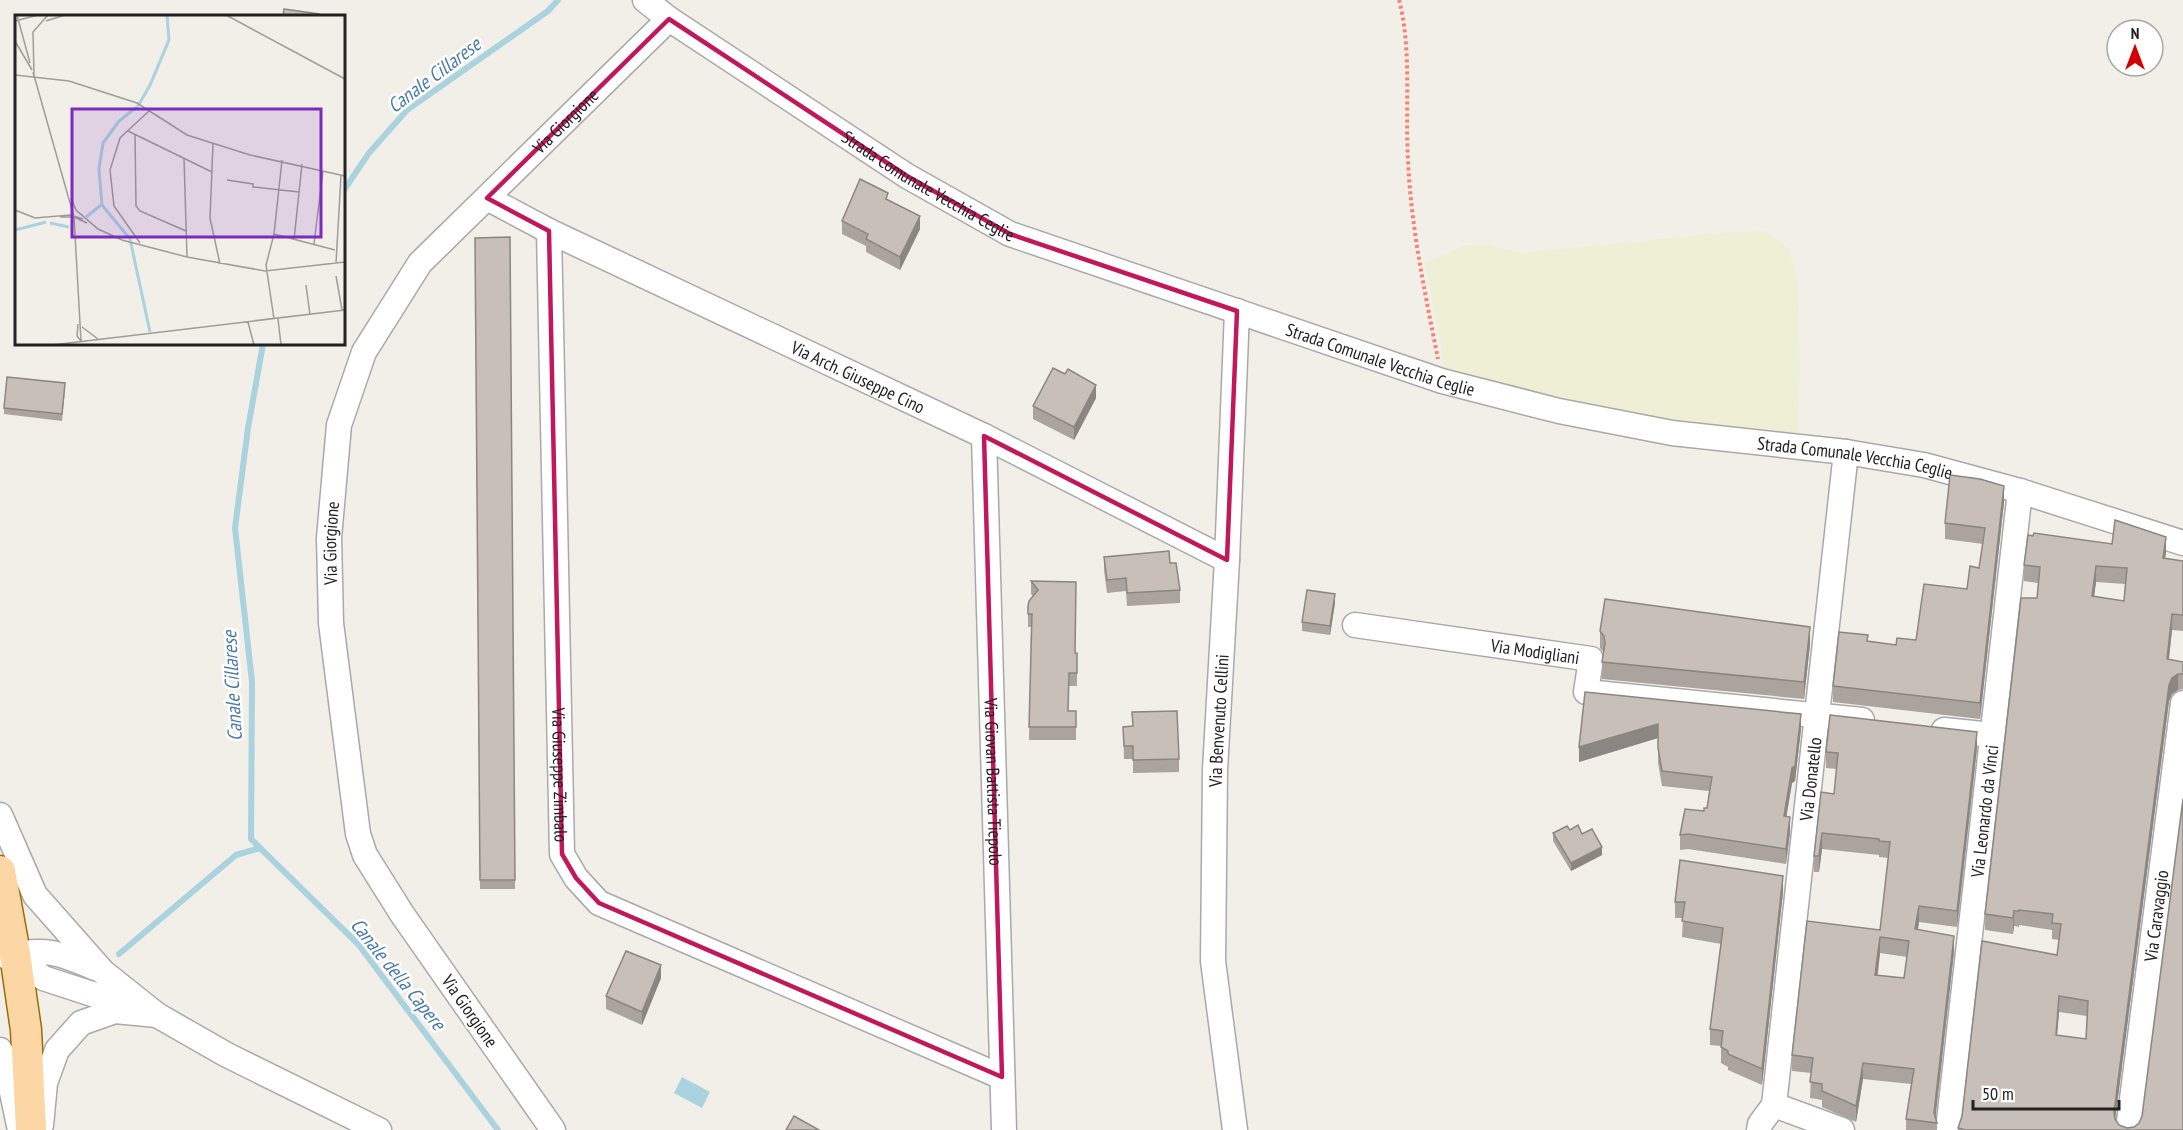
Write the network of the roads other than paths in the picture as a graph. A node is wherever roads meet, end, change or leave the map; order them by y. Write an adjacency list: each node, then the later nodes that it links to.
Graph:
1 (645, 0): 2 (street, Strada Comunale Vecchia Ceglie)
2 (669, 19): 3 (street, Via Giorgione); 5 (street, Strada Comunale Vecchia Ceglie)
3 (487, 198): 4 (street, Via Arch. Giuseppe Cino); 29 (street, Via Giorgione)
4 (549, 231): 6 (street, Via Arch. Giuseppe Cino); 23 (street, Via Giuseppe Zimbalo)
5 (1237, 311): 7 (street, Strada Comunale Vecchia Ceglie); 10 (street, Via Benvenuto Cellini)
6 (984, 436): 10 (street, Via Arch. Giuseppe Cino); 23 (street, Via Giovan Battista Tiepolo)
7 (1846, 452): 8 (street, Strada Comunale Vecchia Ceglie); 13 (street, Via Donatello)
8 (2020, 491): 9 (street, Strada Comunale Vecchia Ceglie); 16 (street, Via Leonardo da Vinci)
9 (2183, 543)
10 (1227, 560): 31 (street, Via Benvenuto Cellini)
11 (1355, 625): 13 (street, Via Modigliani)
12 (2183, 702): 35 (street, Via Caravaggio)
13 (1818, 715): 14 (street); 24 (street, Via Donatello)
14 (1888, 723)
15 (1922, 727): 16 (street)
16 (1992, 735): 34 (street, Via Leonardo da Vinci)
17 (0, 815): 20 (street)
18 (0, 871): 19 (main road)
19 (5, 951): 20 (street); 21 (street); 26 (main road)
20 (103, 972): 21 (street)
21 (157, 1015): 27 (street); 28 (street)
22 (0, 1050): 25 (street)
23 (1002, 1077): 30 (street, Via Giovan Battista Tiepolo)
24 (1774, 1105): 32 (street); 33 (street)
25 (20, 1130)
26 (31, 1130)
27 (40, 1130)
28 (379, 1130)
29 (553, 1130)
30 (1004, 1130)
31 (1235, 1130)
32 (1759, 1130)
33 (1842, 1130)
34 (1948, 1130)
35 (2128, 1130)

